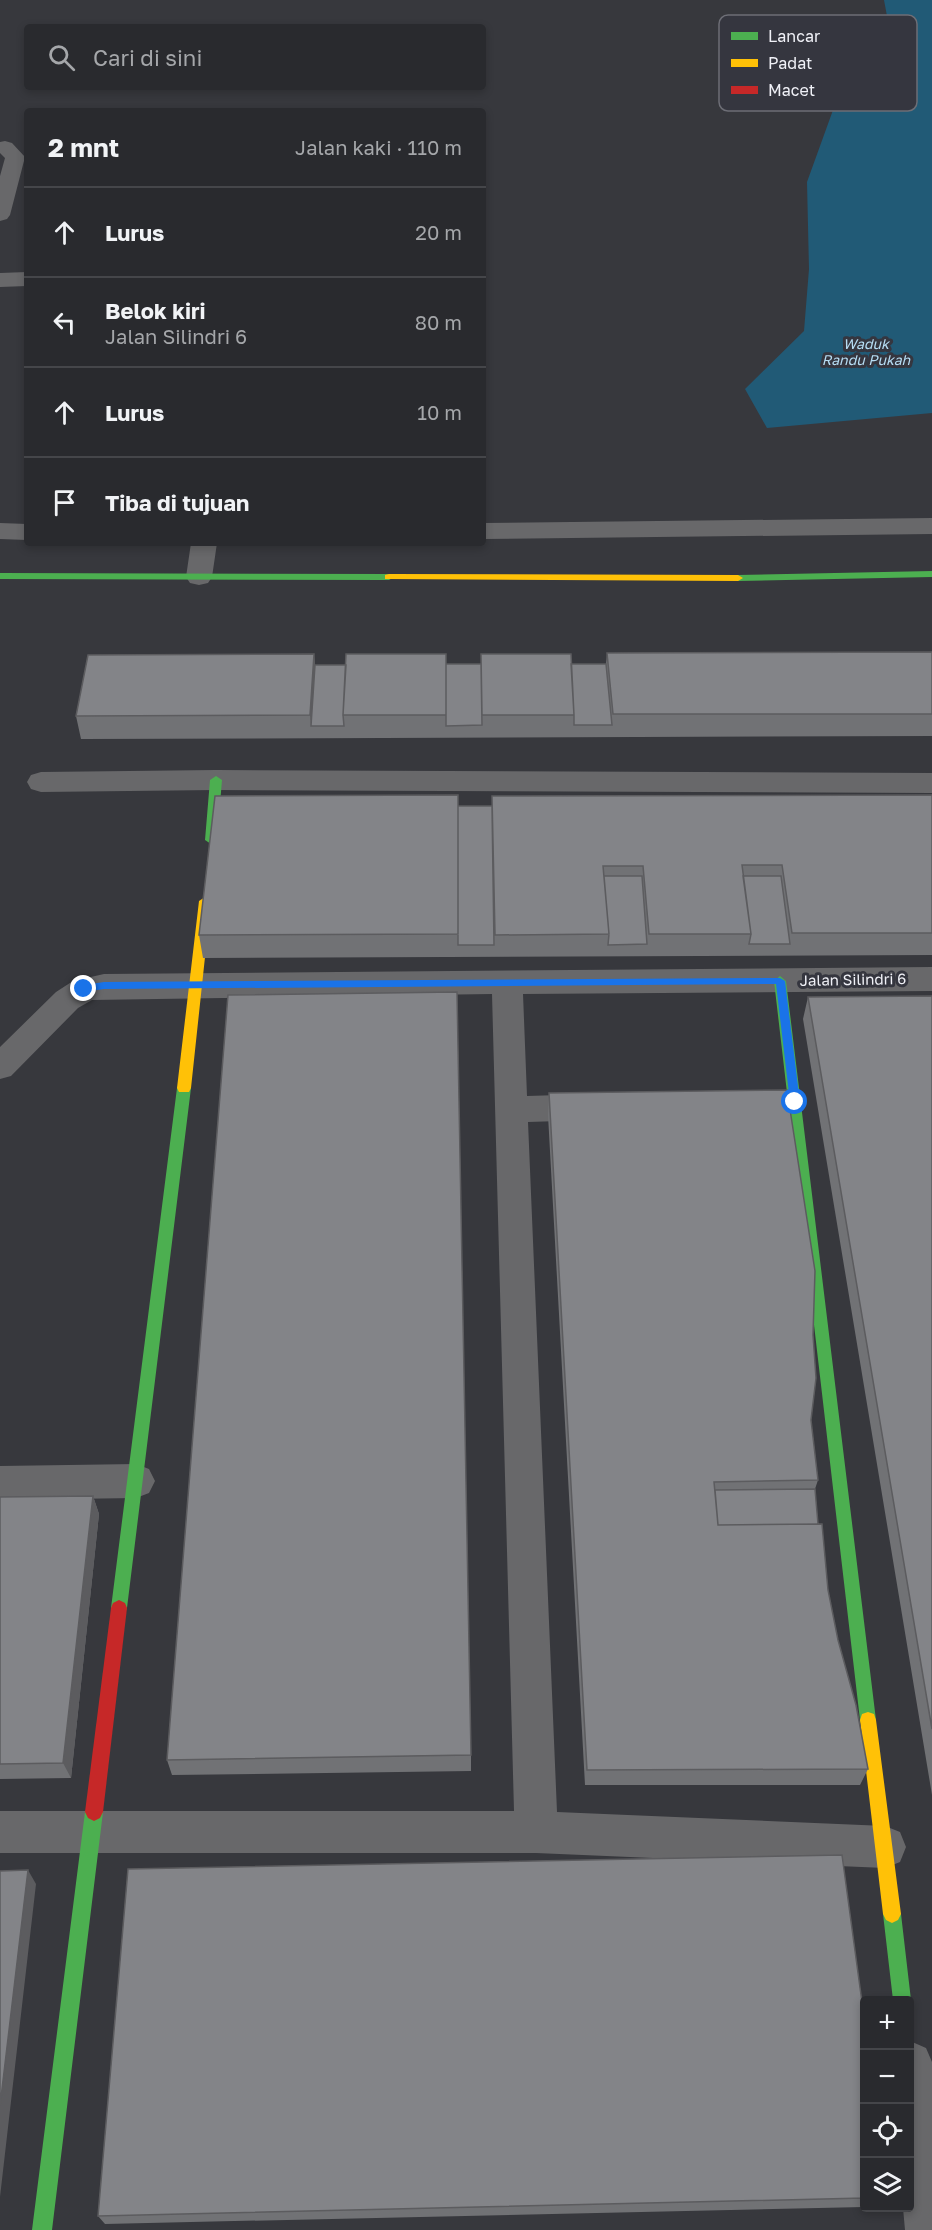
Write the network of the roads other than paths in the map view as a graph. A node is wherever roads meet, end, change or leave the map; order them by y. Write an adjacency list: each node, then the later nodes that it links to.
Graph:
1 (5, 147): 2 (street)
2 (0, 215)
3 (24, 279): 4 (street)
4 (0, 280)
5 (932, 526): 7 (street)
6 (0, 531): 8 (street)
7 (486, 531)
8 (24, 532)
9 (204, 546): 12 (street)
10 (932, 574): 12 (street)
11 (0, 576): 12 (street)
12 (199, 577)
13 (216, 780): 14 (street); 15 (street); 16 (street)
14 (41, 782)
15 (932, 783)
16 (209, 860)
17 (207, 883): 21 (street)
18 (932, 979): 19 (street, Jalan Silindri 6)
19 (780, 981): 20 (street, Jalan Silindri 6); 23 (street)
20 (507, 982): 21 (street, Jalan Silindri 6); 26 (street)
21 (198, 985): 22 (street, Jalan Silindri 6); 27 (street)
22 (0, 1067)
23 (795, 1102): 24 (street); 32 (street)
24 (759, 1103)
25 (618, 1107): 26 (street)
26 (511, 1109): 31 (street)
27 (136, 1481): 28 (street); 29 (street)
28 (0, 1483)
29 (90, 1830): 30 (street); 31 (street); 35 (street)
30 (0, 1832)
31 (536, 1832): 32 (street)
32 (885, 1847): 33 (street)
33 (901, 1996)
34 (914, 2104): 36 (street)
35 (42, 2230)
36 (929, 2230)

